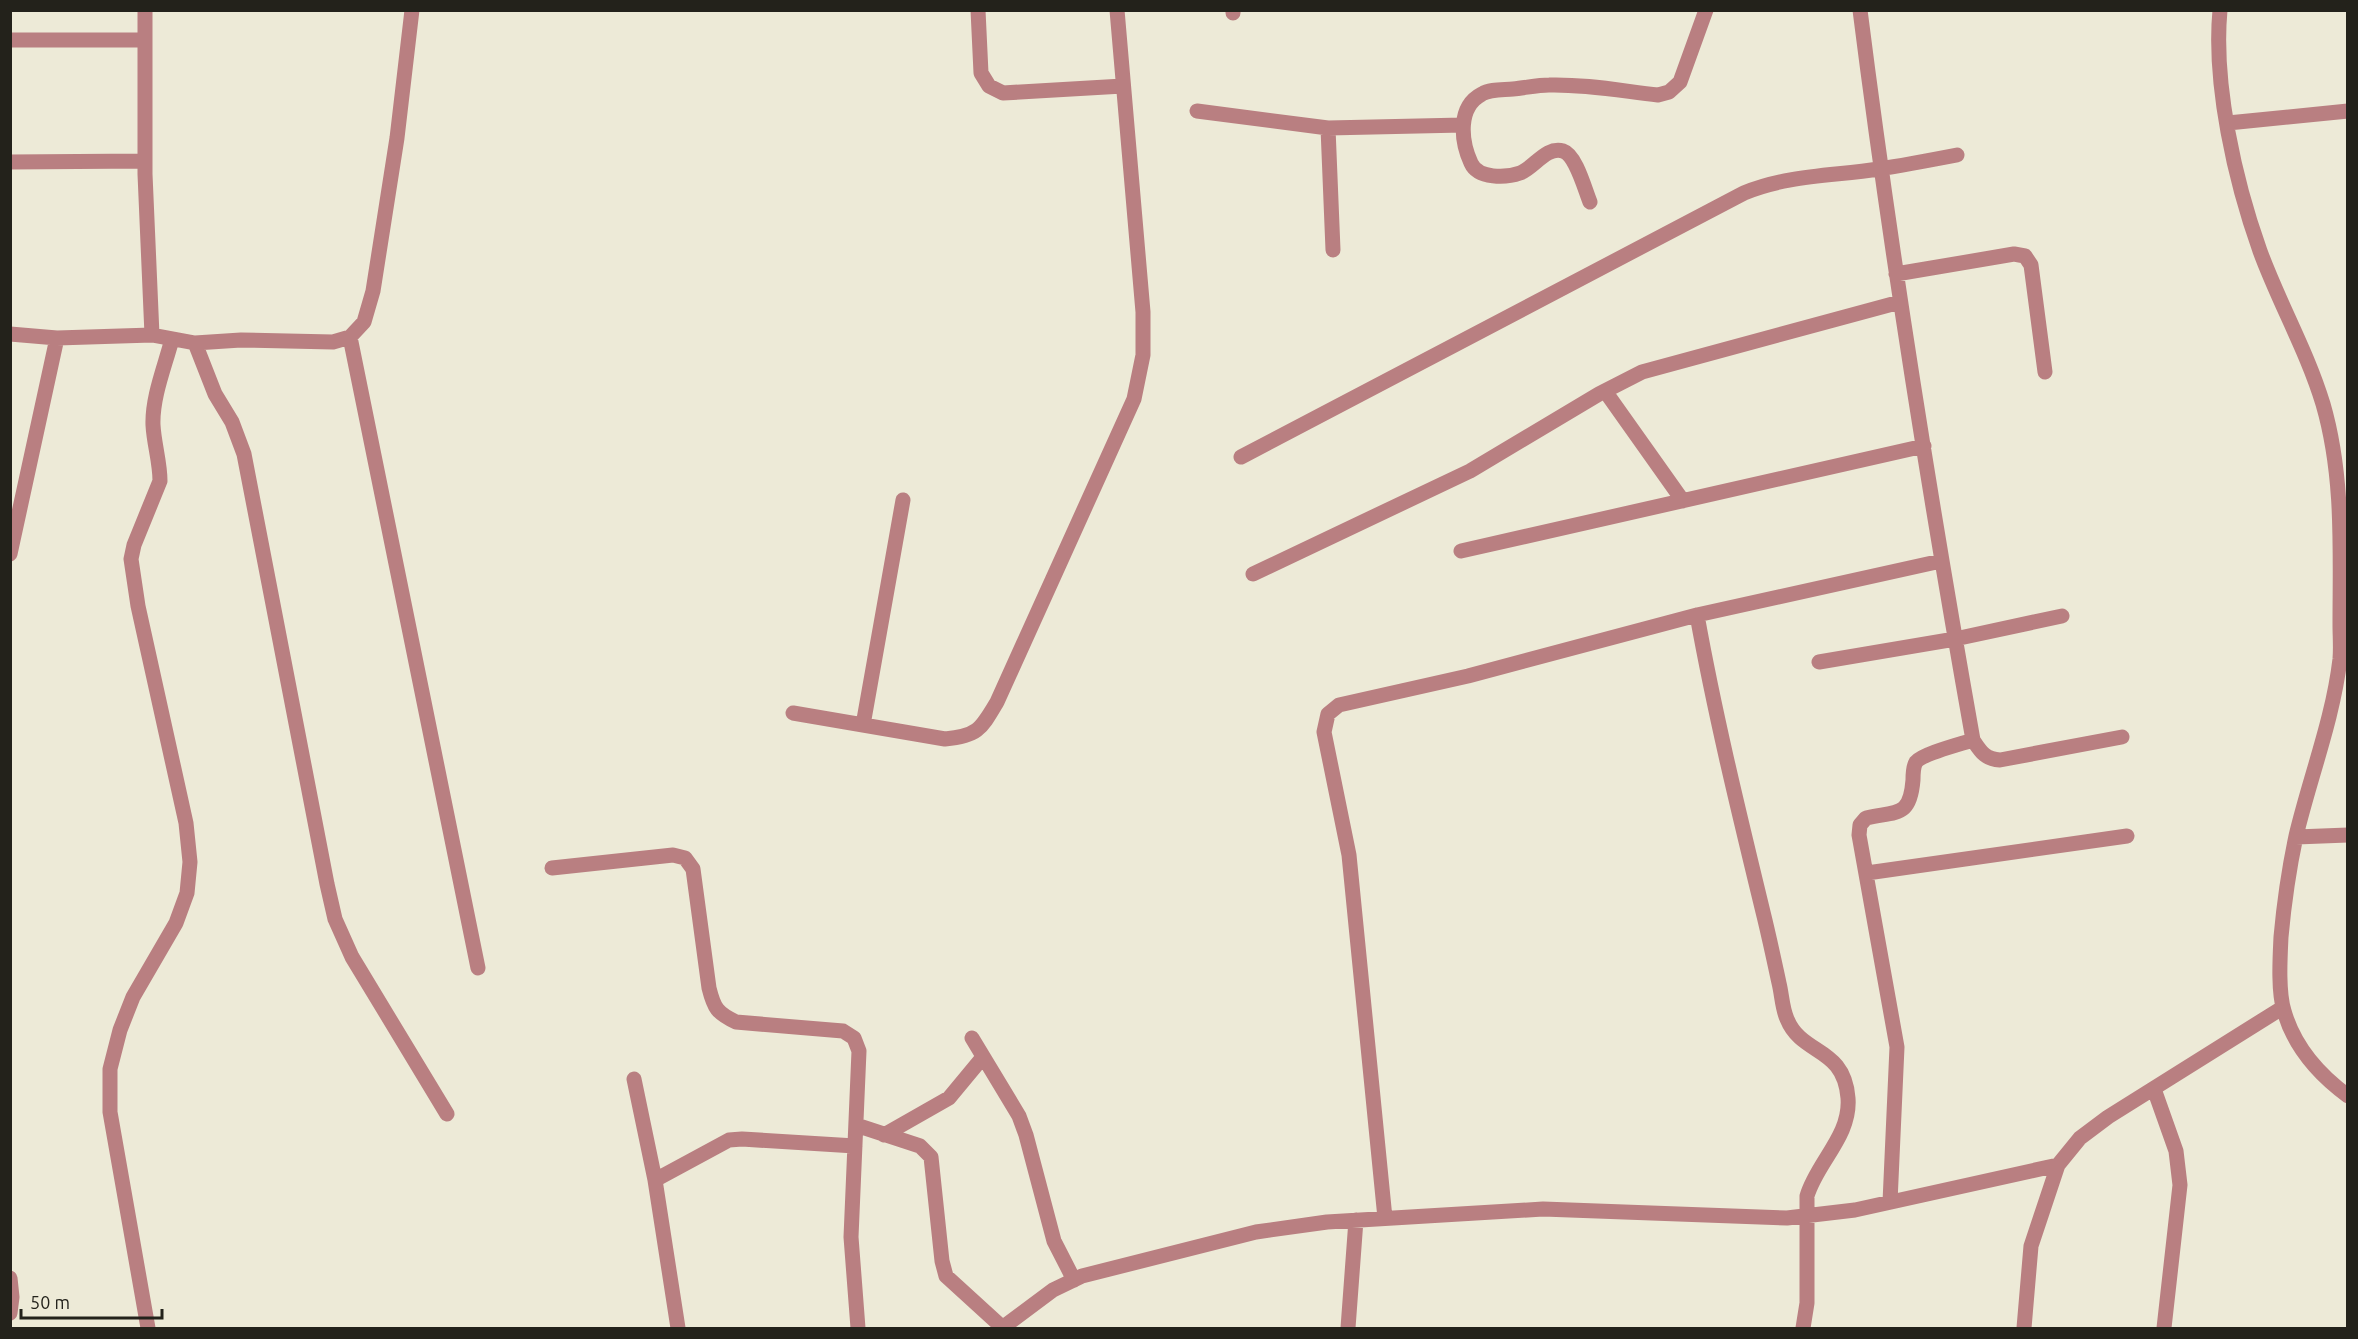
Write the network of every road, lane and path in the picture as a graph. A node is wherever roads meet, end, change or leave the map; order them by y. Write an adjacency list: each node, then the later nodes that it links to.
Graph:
1 (145, 10): 9 (street)
2 (412, 10): 26 (street)
3 (978, 10): 10 (street)
4 (1117, 10): 10 (street)
5 (1706, 10): 14 (street)
6 (1860, 10): 19 (street)
7 (2220, 10): 13 (street)
8 (10, 40): 9 (street)
9 (145, 40): 17 (street)
10 (1123, 87): 45 (street)
11 (1197, 111): 15 (street)
12 (2348, 111): 13 (street)
13 (2228, 123): 50 (street)
14 (1463, 125): 15 (street); 20 (street)
15 (1328, 128): 21 (street)
16 (1957, 155): 19 (street)
17 (145, 161): 18 (street); 25 (street)
18 (10, 162)
19 (1880, 169): 22 (street); 33 (street)
20 (1590, 202)
21 (1333, 250)
22 (1896, 274): 23 (street); 30 (street)
23 (1900, 302): 31 (street); 32 (street)
24 (10, 334): 27 (street)
25 (152, 335): 27 (street); 28 (street)
26 (350, 337): 29 (street); 53 (street)
27 (57, 338): 37 (street)
28 (172, 339): 29 (street); 74 (street)
29 (195, 343): 60 (street)
30 (2045, 372)
31 (1605, 391): 35 (street); 39 (street)
32 (1924, 446): 35 (street); 38 (street)
33 (1241, 456)
34 (903, 500): 45 (street)
35 (1683, 501): 36 (street)
36 (1461, 551)
37 (10, 554)
38 (1941, 561): 40 (street); 42 (street)
39 (1253, 574)
40 (1697, 615): 67 (street); 68 (street)
41 (2062, 616): 42 (street)
42 (1955, 639): 43 (street); 47 (street)
43 (1819, 662)
44 (793, 713): 45 (street)
45 (863, 725)
46 (2122, 737): 47 (street)
47 (1973, 740): 52 (street)
48 (2127, 836): 52 (street)
49 (2348, 836): 50 (street)
50 (2296, 837): 54 (street)
51 (552, 868): 61 (street)
52 (1868, 873): 66 (street)
53 (478, 968)
54 (2282, 1008): 58 (street); 59 (street)
55 (972, 1038): 56 (street)
56 (983, 1057): 62 (street); 71 (street)
57 (634, 1079): 65 (street)
58 (2154, 1089): 64 (street); 80 (street)
59 (2348, 1096)
60 (447, 1114)
61 (855, 1125): 62 (street); 63 (street)
62 (884, 1134): 73 (street)
63 (855, 1146): 65 (street); 76 (street)
64 (2058, 1165): 66 (street); 79 (street)
65 (655, 1180): 75 (street)
66 (1890, 1202): 67 (street)
67 (1806, 1216): 68 (street); 78 (street)
68 (1385, 1218): 69 (street)
69 (1356, 1220): 71 (street); 77 (street)
70 (10, 1278): 72 (street)
71 (1074, 1280): 73 (street)
72 (10, 1313)
73 (1002, 1328)
74 (148, 1329)
75 (678, 1329)
76 (858, 1329)
77 (1348, 1329)
78 (1803, 1329)
79 (2024, 1329)
80 (2164, 1329)

